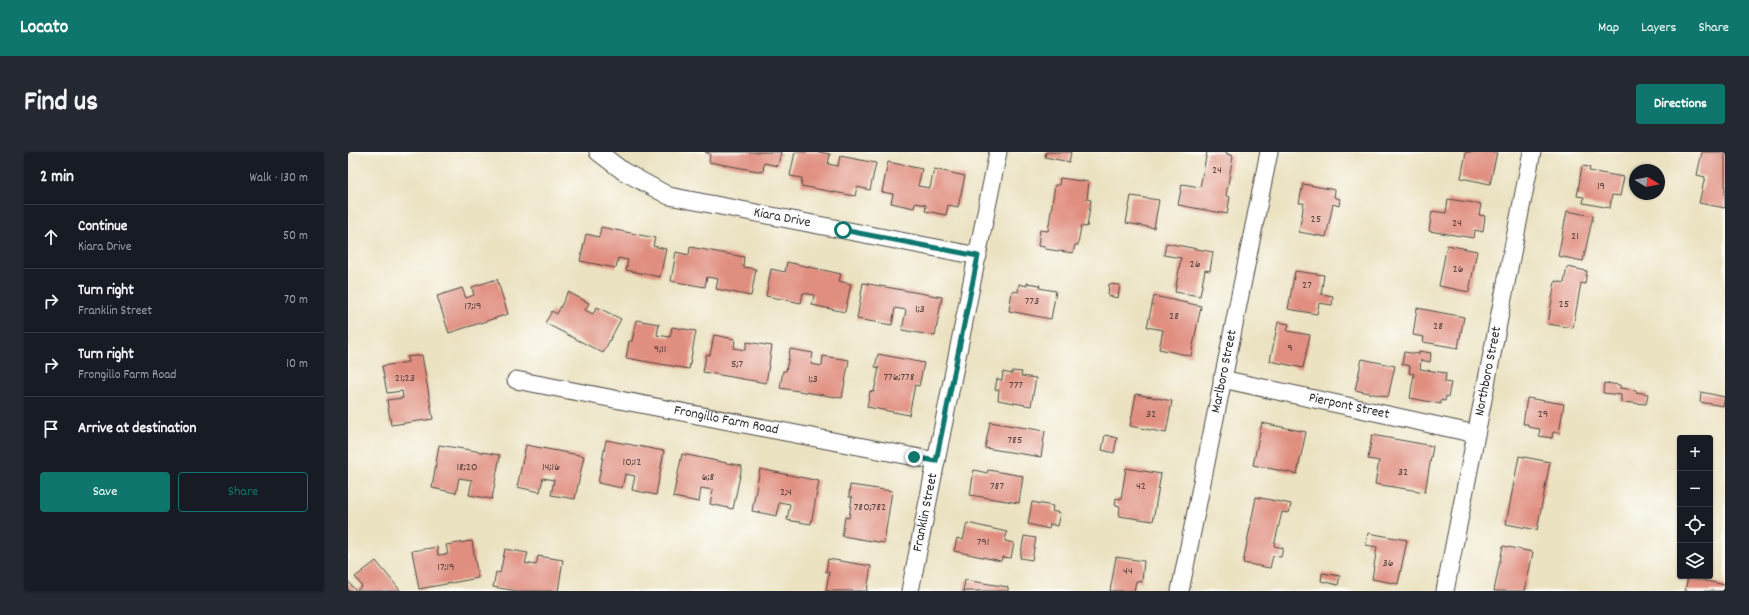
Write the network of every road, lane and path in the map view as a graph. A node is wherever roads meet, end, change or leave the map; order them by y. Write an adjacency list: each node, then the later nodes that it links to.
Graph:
1 (598, 152): 5 (street, Kiara Drive)
2 (998, 152): 5 (street, Franklin Street)
3 (1269, 152): 6 (street, Marlboro Street)
4 (1532, 152): 8 (street, Northboro Street)
5 (978, 256): 9 (street, Franklin Street)
6 (1222, 379): 8 (street, Pierpont Street); 11 (street, Marlboro Street)
7 (516, 380): 9 (street, Frongillo Farm Road)
8 (1476, 434): 12 (street, Northboro Street)
9 (936, 461): 10 (street, Franklin Street)
10 (910, 591)
11 (1180, 591)
12 (1445, 591)

